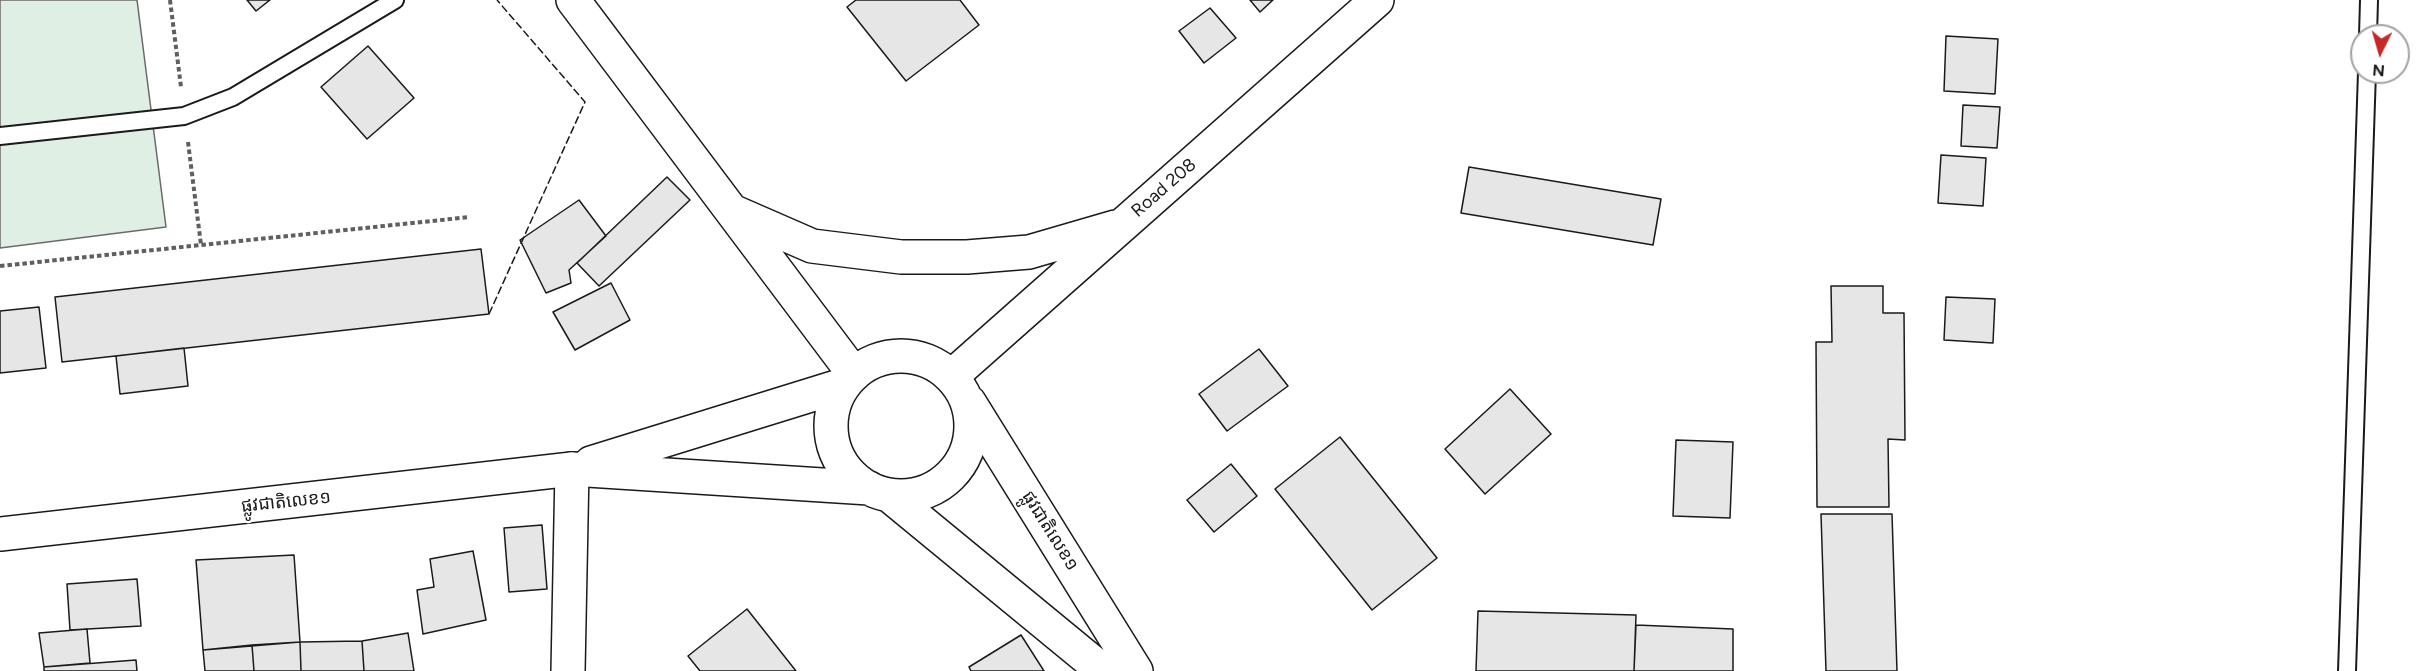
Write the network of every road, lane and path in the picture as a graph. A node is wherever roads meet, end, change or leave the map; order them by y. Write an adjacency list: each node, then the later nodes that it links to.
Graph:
1 (395, 0): 7 (lane)
2 (573, 0): 8 (main road)
3 (1377, 0): 10 (main road, Road 208)
4 (2369, 0): 5 (lane)
5 (2368, 24)
6 (2367, 84): 20 (lane)
7 (0, 135)
8 (731, 210): 10 (main road); 12 (main road)
9 (470, 217): 11 (path)
10 (1122, 225): 13 (main road, Road 208)
11 (0, 266)
12 (848, 379): 13 (main road); 14 (main road, ផ្លូវជាតិលេខ១); 15 (main road)
13 (957, 384): 15 (main road); 19 (main road, ផ្លូវជាតិលេខ១)
14 (572, 469): 15 (main road, ផ្លូវជាតិលេខ១); 16 (main road, ផ្លូវជាតិលេខ១); 17 (main road)
15 (878, 492): 18 (main road)
16 (0, 534)
17 (568, 671)
18 (1103, 671)
19 (1136, 671)
20 (2346, 671)

